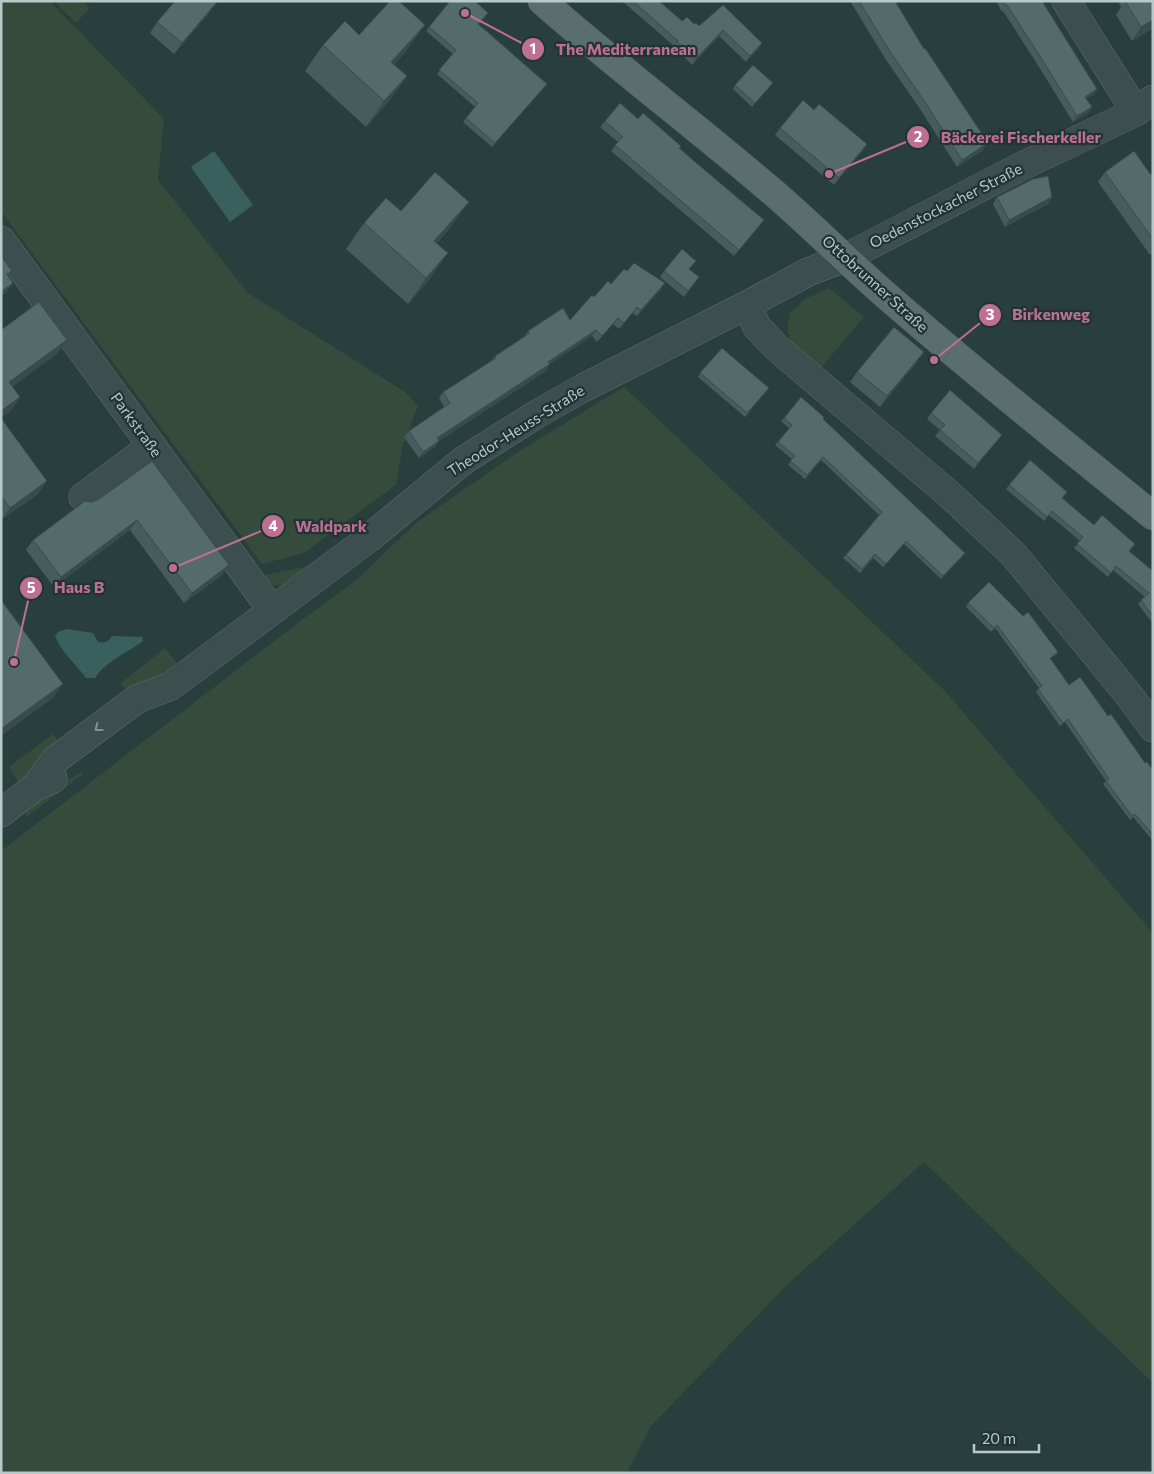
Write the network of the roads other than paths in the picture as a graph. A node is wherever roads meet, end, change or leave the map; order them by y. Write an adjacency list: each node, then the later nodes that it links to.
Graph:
1 (542, 1): 5 (main road, Ottobrunner Straße)
2 (1066, 1): 3 (street)
3 (1144, 105): 5 (street, Oedenstockacher Straße)
4 (1, 240): 7 (street, Parkstraße)
5 (844, 258): 6 (street, Theodor-Heuss-Straße); 9 (main road, Ottobrunner Straße)
6 (747, 305): 10 (street, Theodor-Heuss-Straße); 11 (street)
7 (152, 446): 8 (street); 10 (street, Parkstraße)
8 (83, 497)
9 (1153, 516)
10 (272, 610): 12 (street, Theodor-Heuss-Straße)
11 (1153, 728)
12 (1, 813)

